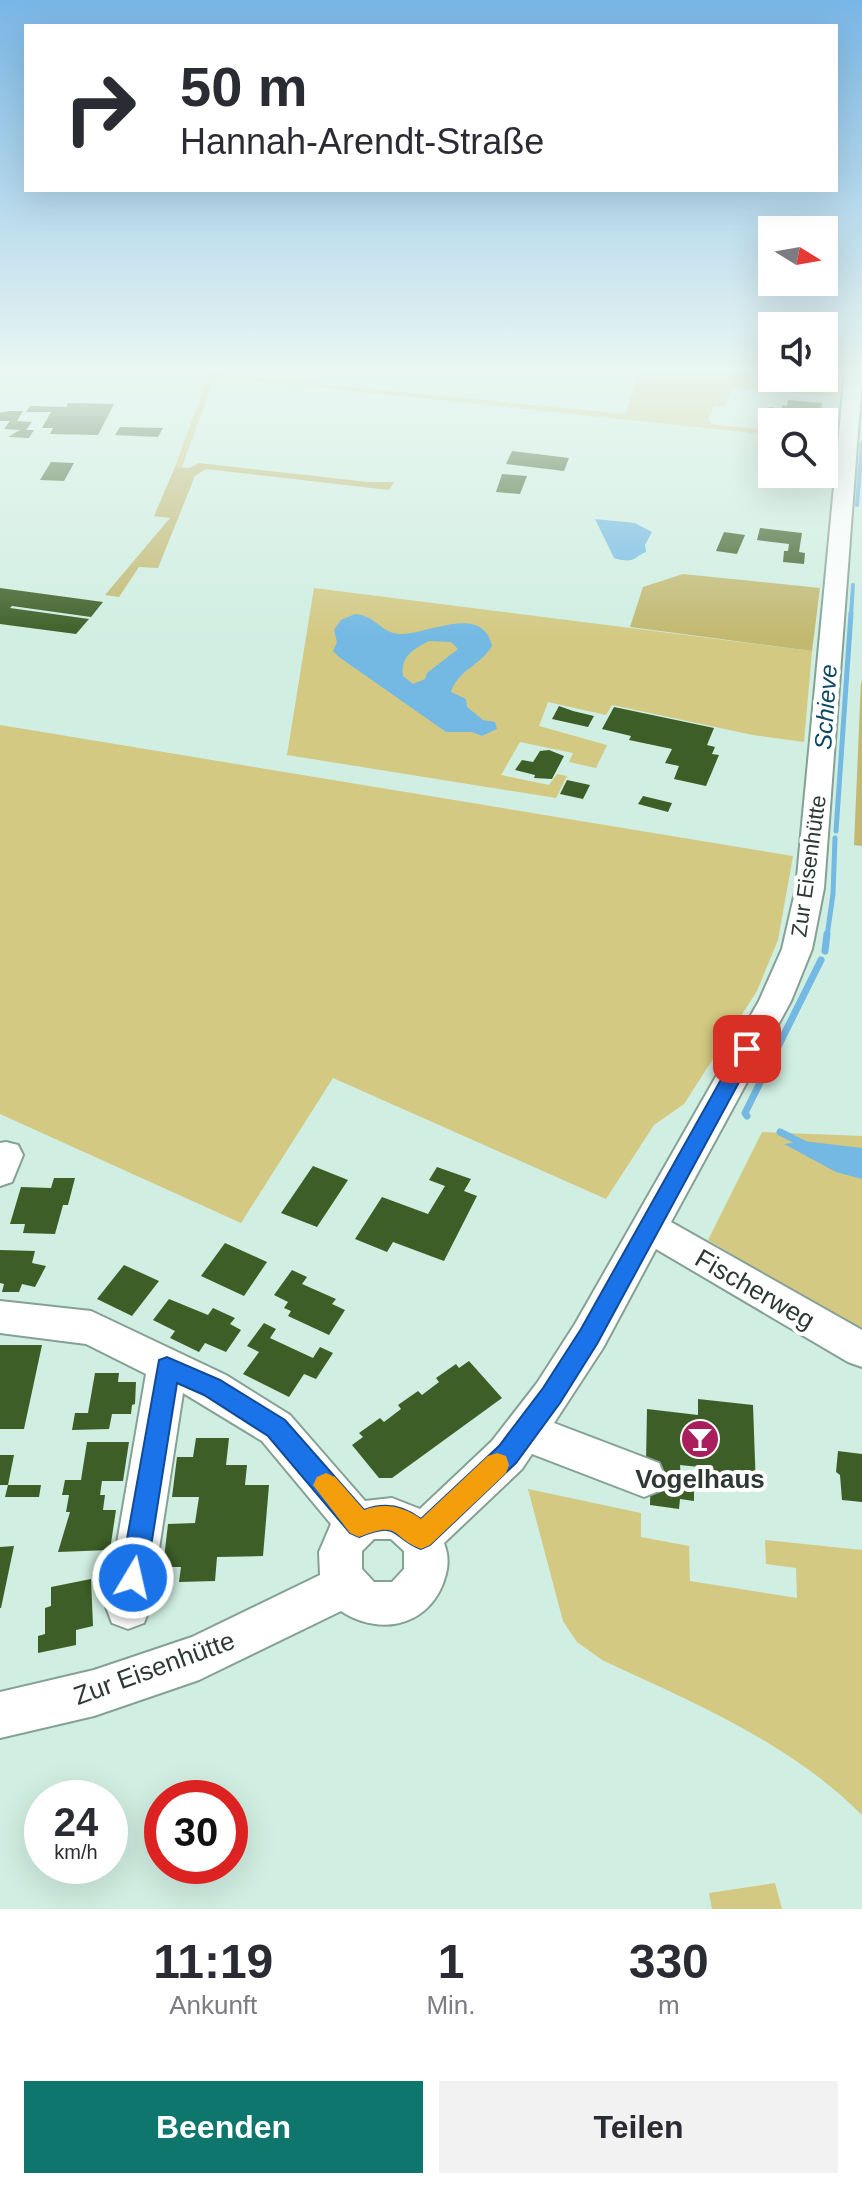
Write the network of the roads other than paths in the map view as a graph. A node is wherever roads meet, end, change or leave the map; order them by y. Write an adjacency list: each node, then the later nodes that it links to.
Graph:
1 (852, 459): 2 (street, Zur Eisenhütte)
2 (850, 570): 3 (street, Zur Eisenhütte)
3 (648, 1227): 5 (street, Fischerweg); 7 (street, Zur Eisenhütte)
4 (0, 1317): 6 (street)
5 (862, 1350)
6 (167, 1368): 9 (street); 12 (street)
7 (526, 1429): 8 (street); 10 (street, Zur Eisenhütte)
8 (644, 1477)
9 (359, 1525): 10 (street); 11 (street)
10 (421, 1536): 11 (street)
11 (346, 1586): 13 (street, Zur Eisenhütte)
12 (128, 1607)
13 (0, 1715)

